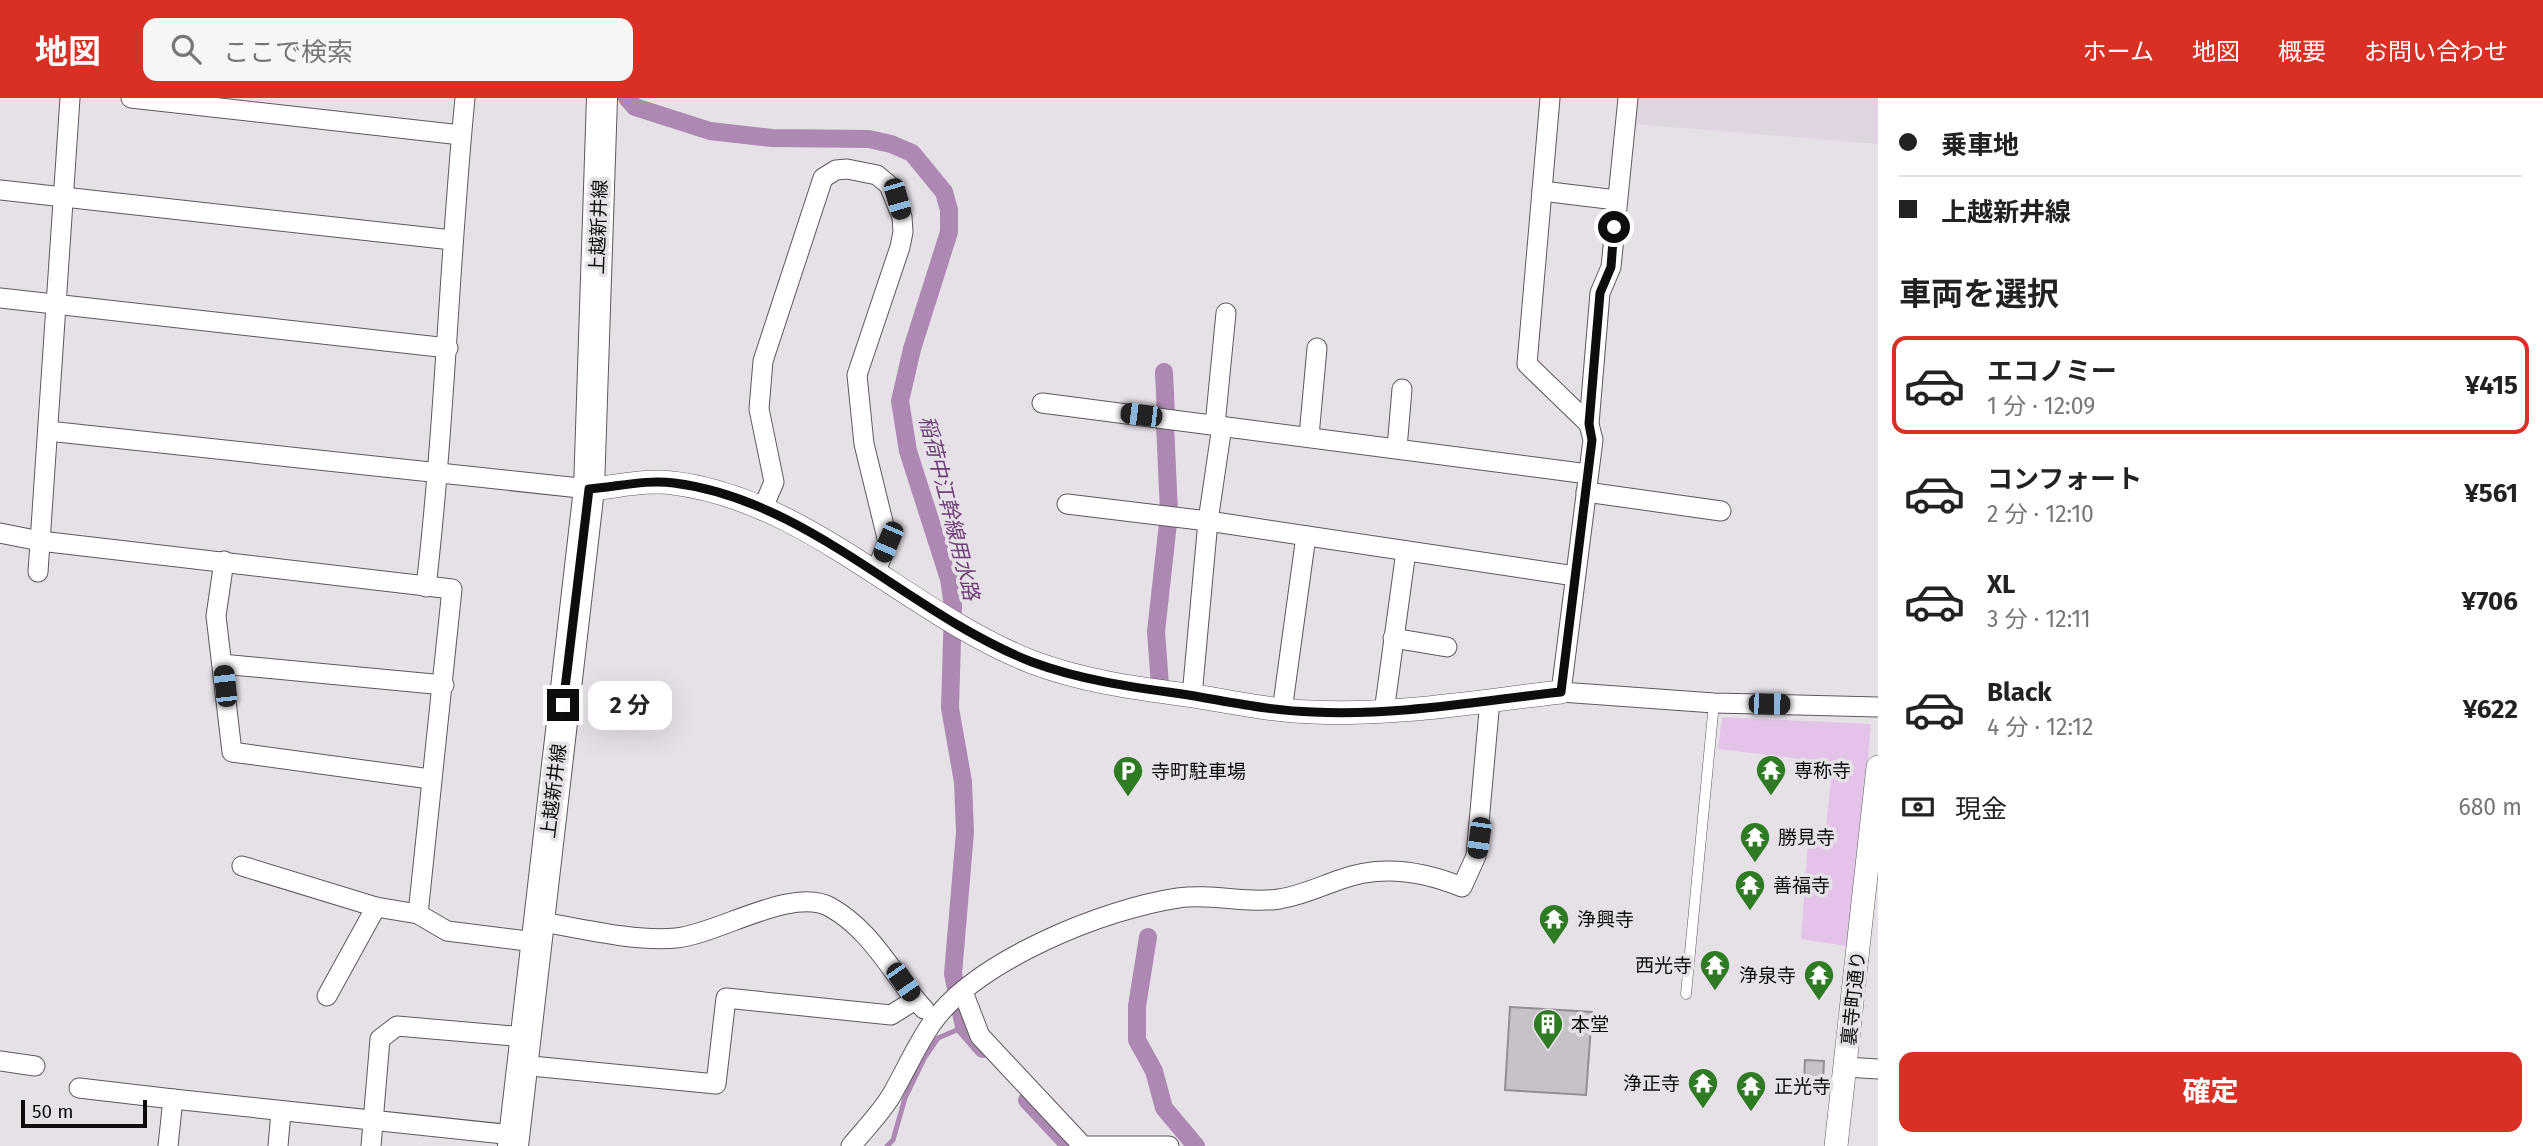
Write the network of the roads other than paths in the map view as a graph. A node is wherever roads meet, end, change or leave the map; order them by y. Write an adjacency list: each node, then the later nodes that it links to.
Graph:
1 (70, 98): 10 (street)
2 (131, 98): 7 (street)
3 (465, 98): 7 (street)
4 (603, 98): 27 (main road, 上越新井線)
5 (1550, 98): 9 (street)
6 (1628, 98): 11 (street)
7 (461, 135): 12 (street)
8 (0, 190): 10 (street)
9 (1542, 191): 11 (street); 20 (street)
10 (62, 195): 12 (street); 14 (street)
11 (1616, 200): 20 (street)
12 (452, 240): 16 (street)
13 (0, 298): 14 (street)
14 (56, 304): 16 (street); 22 (street)
15 (1226, 313): 21 (street)
16 (448, 348): 25 (street)
17 (1317, 348): 23 (street)
18 (1402, 389): 24 (street)
19 (1042, 403): 21 (street)
20 (1589, 424): 26 (street)
21 (1219, 425): 23 (street); 31 (street)
22 (48, 431): 25 (street); 34 (street)
23 (1309, 436): 24 (street)
24 (1397, 448): 26 (street)
25 (440, 471): 27 (street); 40 (street)
26 (1587, 483): 30 (street); 39 (street)
27 (589, 489): 29 (street); 57 (main road, 上越新井線)
28 (1067, 504): 31 (street)
29 (762, 510): 38 (street); 38 (street)
30 (1721, 510)
31 (1208, 521): 33 (street); 46 (street)
32 (0, 533): 34 (street)
33 (1306, 536): 35 (street); 50 (street)
34 (40, 541): 36 (street); 37 (street)
35 (1406, 551): 39 (street); 41 (street)
36 (225, 561): 40 (street); 43 (street)
37 (38, 572)
38 (875, 573): 46 (street)
39 (1575, 576): 45 (street)
40 (426, 587): 44 (street)
41 (1393, 638): 42 (street); 51 (street)
42 (1447, 647)
43 (222, 664): 44 (street); 53 (street)
44 (444, 685): 53 (street)
45 (1561, 692): 47 (street); 48 (street)
46 (1192, 696): 50 (street)
47 (1490, 700): 51 (street); 58 (street)
48 (1714, 702): 49 (street); 59 (lane)
49 (1878, 707)
50 (1282, 711): 51 (street)
51 (1384, 712)
52 (1878, 767): 66 (street, 裏寺町通り)
53 (430, 779): 56 (street)
54 (242, 866): 55 (street)
55 (376, 907): 56 (street); 60 (street)
56 (418, 914): 57 (street)
57 (536, 932): 61 (street); 63 (main road, 上越新井線)
58 (963, 992): 62 (street); 77 (street)
59 (1686, 994)
60 (327, 996)
61 (915, 1000): 62 (street); 63 (street)
62 (934, 1020): 76 (street)
63 (523, 1051): 71 (street); 72 (main road, 上越新井線)
64 (0, 1062): 65 (street)
65 (35, 1066)
66 (1846, 1067): 67 (street); 78 (street, 裏寺町通り)
67 (1878, 1069)
68 (79, 1088): 69 (street)
69 (173, 1098): 70 (street); 73 (street)
70 (281, 1112): 71 (street); 74 (street)
71 (373, 1121): 72 (street); 75 (street)
72 (513, 1140)
73 (168, 1146)
74 (278, 1146)
75 (371, 1146)
76 (851, 1146)
77 (1169, 1146)
78 (1836, 1146)

